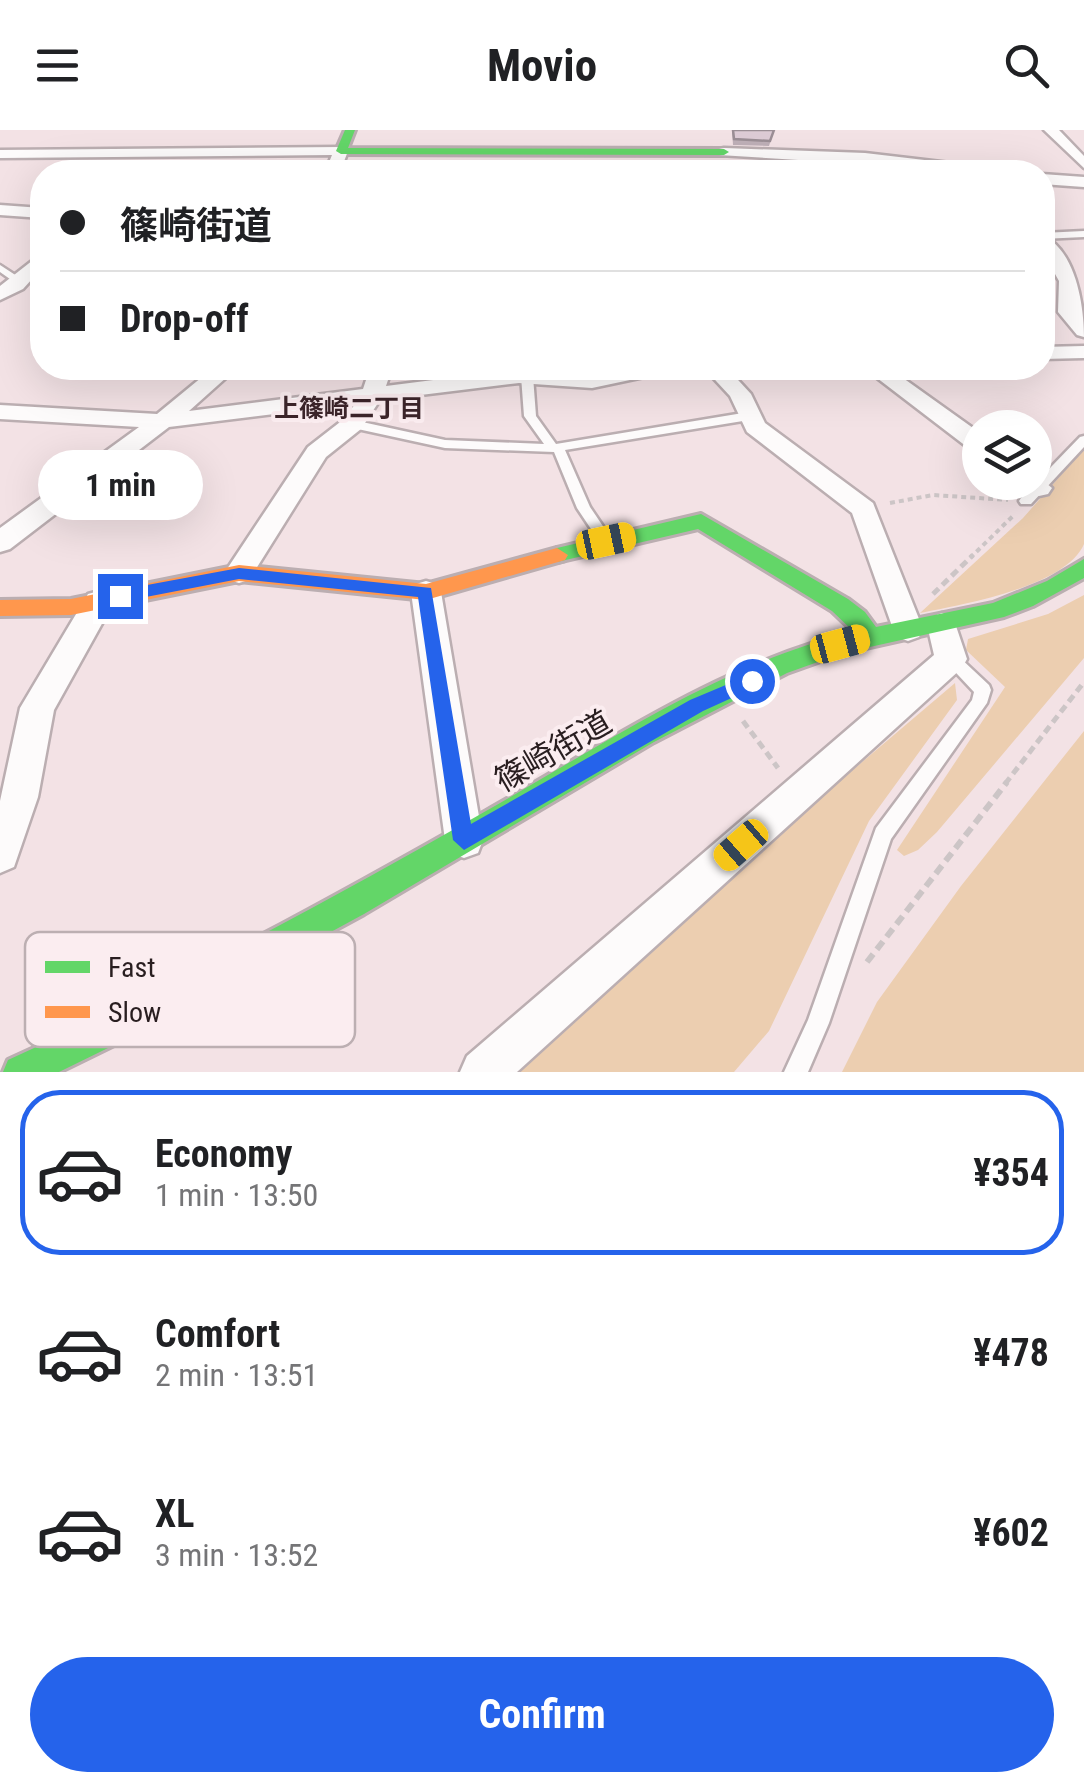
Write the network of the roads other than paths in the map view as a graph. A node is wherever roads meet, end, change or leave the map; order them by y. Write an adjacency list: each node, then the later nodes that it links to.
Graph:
1 (714, 130): 10 (street)
2 (1052, 130): 12 (street)
3 (145, 146): 4 (street); 6 (street); 8 (street)
4 (341, 151): 5 (street)
5 (540, 151): 9 (street)
6 (0, 154)
7 (861, 158): 11 (street)
8 (133, 160)
9 (712, 160)
10 (726, 160)
11 (794, 160)
12 (1084, 164)
13 (1055, 181): 14 (street)
14 (1084, 182)
15 (0, 210): 16 (street)
16 (30, 212)
17 (1084, 234): 18 (lane)
18 (1055, 237)
19 (1055, 256): 24 (street)
20 (0, 268): 22 (lane)
21 (30, 270): 22 (street)
22 (12, 287)
23 (1055, 304): 24 (street)
24 (1068, 306): 25 (street)
25 (1084, 331)
26 (1084, 352): 27 (street)
27 (1055, 353)
28 (212, 380): 37 (street)
29 (377, 380): 34 (street)
30 (494, 380): 34 (street)
31 (527, 380): 41 (lane)
32 (727, 380): 36 (street)
33 (891, 380): 39 (street)
34 (372, 395): 37 (street); 38 (street)
35 (0, 412): 37 (street)
36 (750, 416): 41 (lane); 50 (street)
37 (162, 421): 44 (street)
38 (353, 424): 41 (lane); 46 (street)
39 (962, 432)
40 (1084, 440): 42 (lane)
41 (555, 447): 43 (lane)
42 (1052, 471)
43 (606, 541): 47 (street); 51 (street)
44 (0, 542)
45 (1084, 567): 50 (street, 篠崎街道)
46 (239, 573): 47 (street); 48 (street)
47 (426, 592): 52 (street)
48 (99, 602): 49 (street); 53 (street)
49 (0, 608)
50 (933, 627): 51 (street, 篠崎街道); 57 (street); 58 (lane)
51 (869, 636): 52 (street, 篠崎街道)
52 (464, 840): 54 (street, 篠崎街道)
53 (0, 854)
54 (303, 932)
55 (75, 1047): 56 (street, 篠崎街道)
56 (20, 1072)
57 (484, 1072)
58 (796, 1072)

